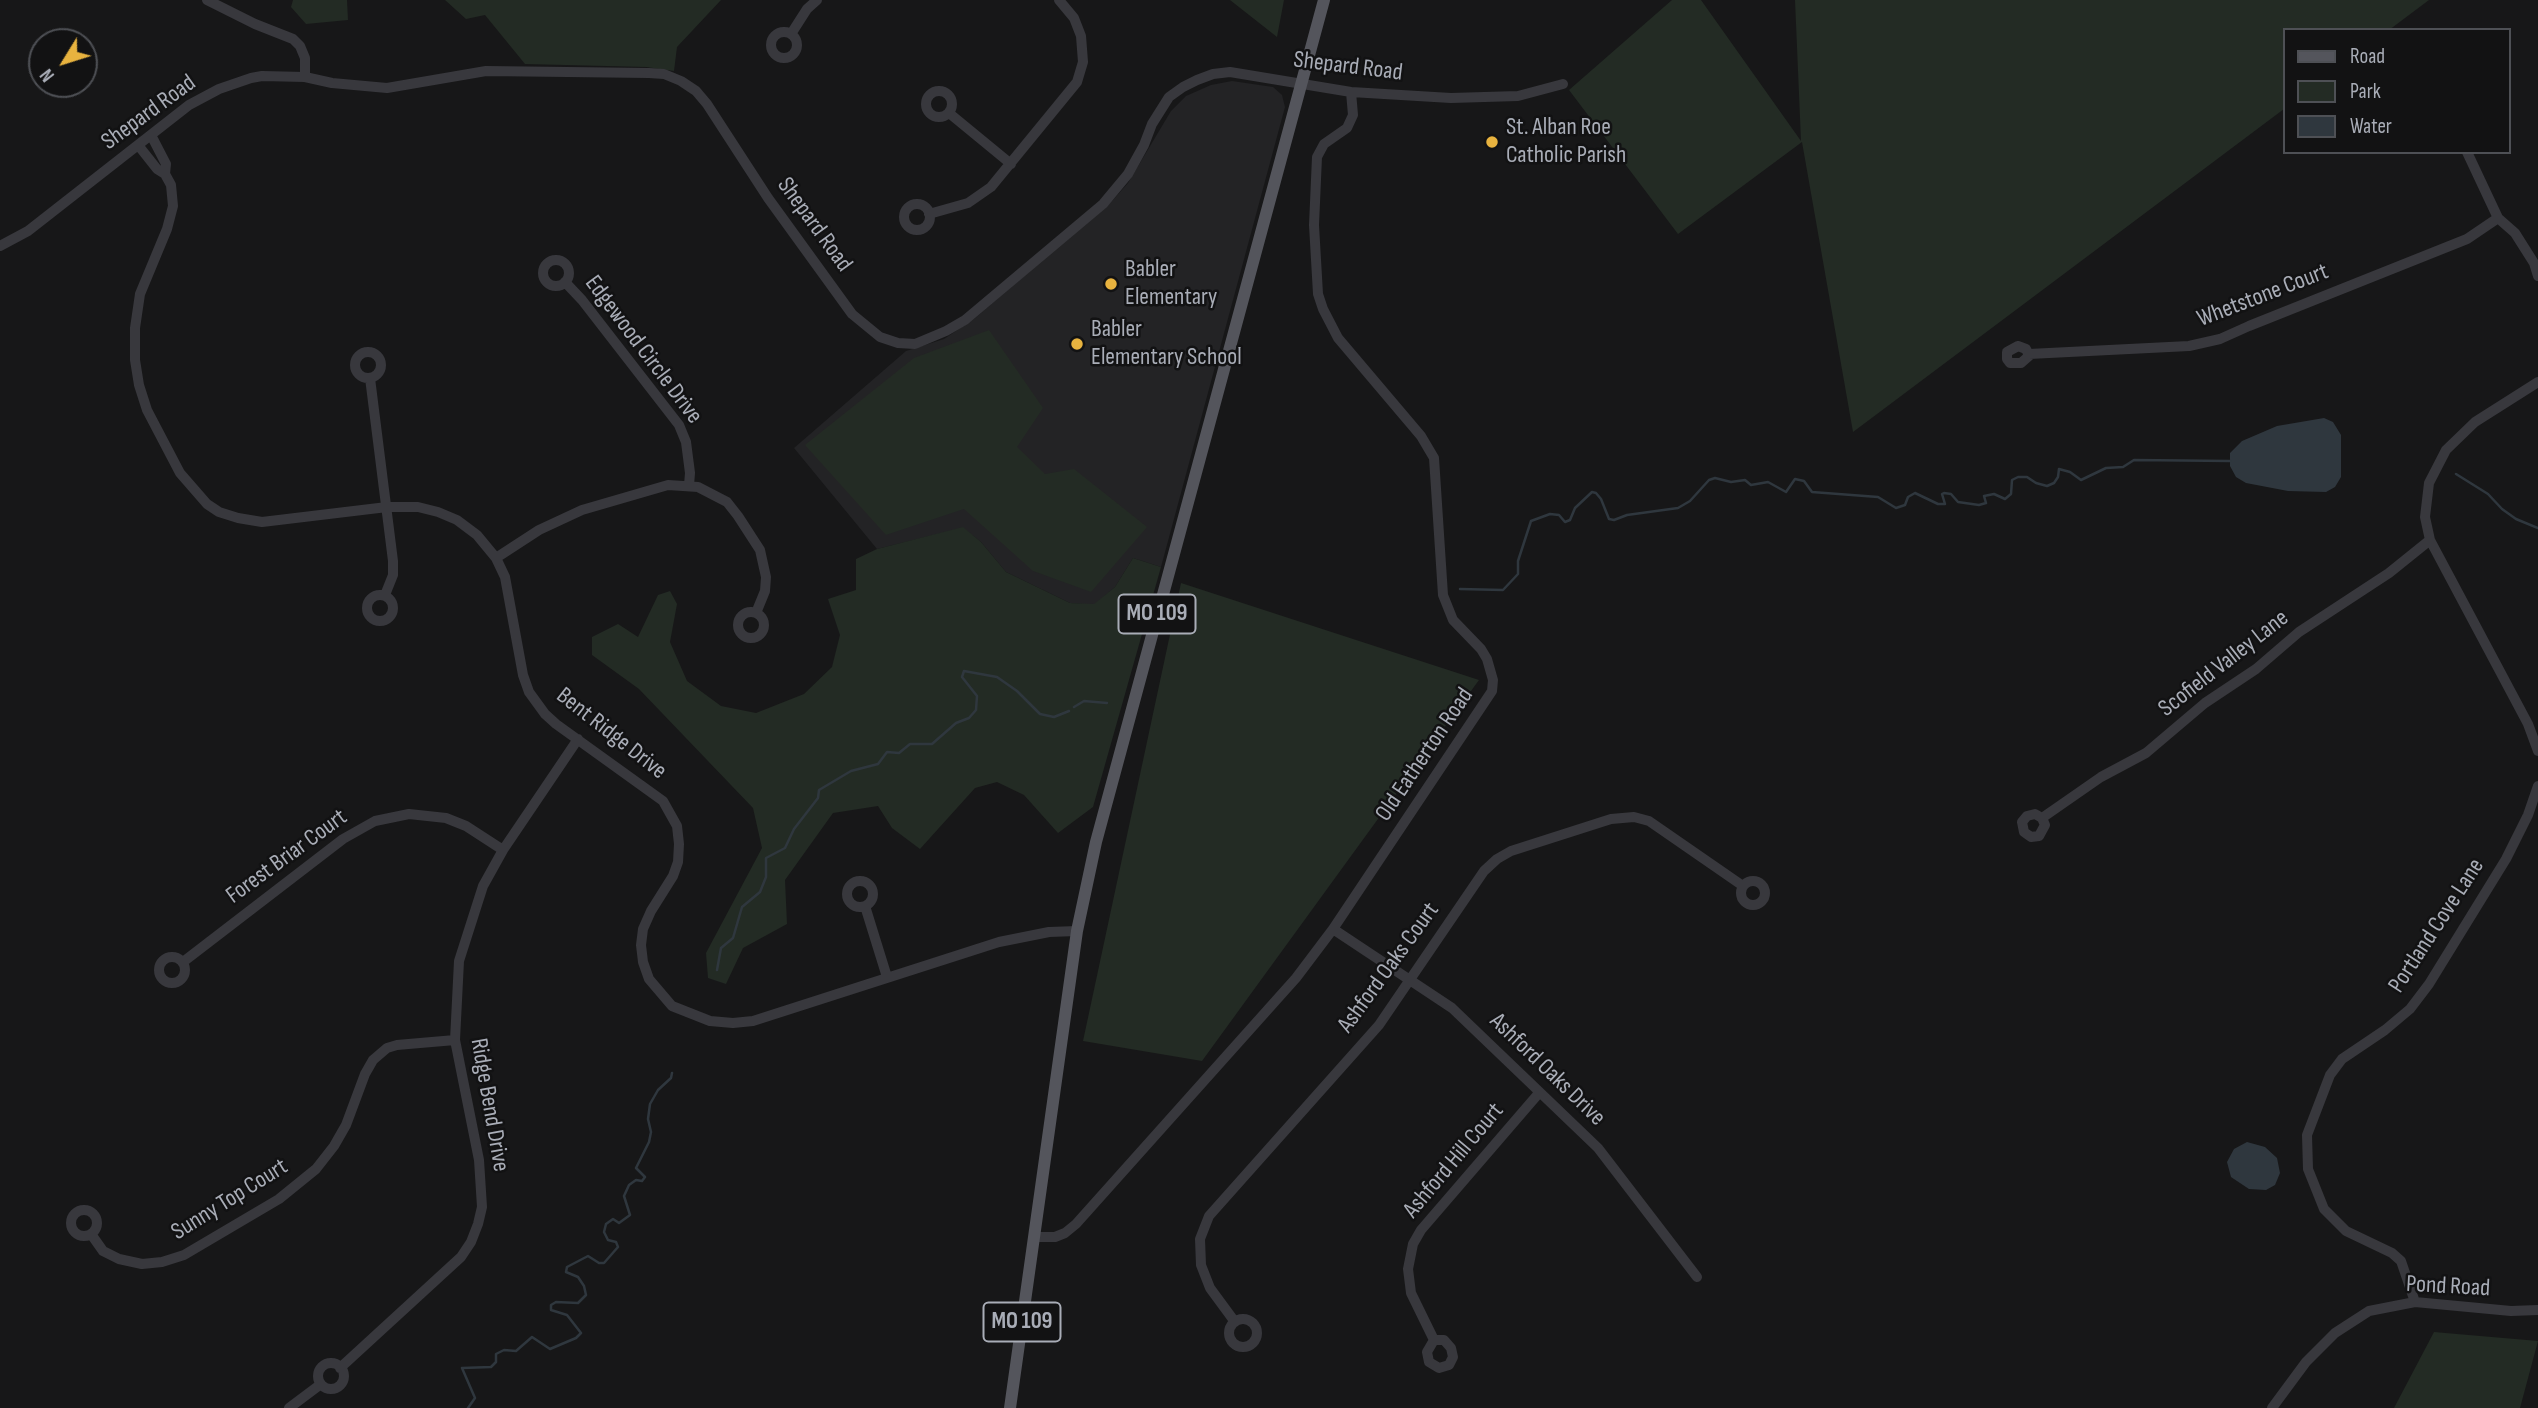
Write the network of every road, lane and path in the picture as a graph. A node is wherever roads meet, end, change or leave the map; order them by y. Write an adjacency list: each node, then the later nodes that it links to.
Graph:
1 (207, 0): 6 (street)
2 (817, 0): 5 (street)
3 (1059, 0): 14 (street)
4 (1324, 0): 8 (main road, MO 109)
5 (792, 34)
6 (305, 77): 8 (street, Shepard Road); 11 (street, Shepard Road)
7 (1563, 84): 9 (street, Shepard Road)
8 (1301, 85): 9 (street, Shepard Road); 38 (main road, MO 109)
9 (1351, 92): 37 (street, Old Eatherton Road)
10 (949, 113): 14 (street)
11 (151, 135): 12 (street, Shepard Road); 15 (street, Bent Ridge Drive)
12 (138, 145): 15 (street); 18 (street, Shepard Road)
13 (2468, 154): 17 (street)
14 (1011, 164): 16 (street)
15 (165, 174): 25 (street, Bent Ridge Drive)
16 (929, 214)
17 (2498, 218): 19 (street); 21 (street, Whetstone Court)
18 (0, 246)
19 (2538, 276)
20 (565, 282): 24 (street, Edgewood Circle Drive)
21 (2029, 354)
22 (370, 378): 25 (street)
23 (2538, 382): 26 (street)
24 (689, 485): 27 (street); 29 (street)
25 (387, 507): 27 (street, Bent Ridge Drive); 28 (street)
26 (2430, 540): 31 (street); 33 (street, Scofield Valley Lane)
27 (496, 558): 30 (street, Bent Ridge Drive)
28 (385, 595)
29 (756, 613)
30 (578, 739): 34 (street, Ridge Bend Drive); 40 (street, Bent Ridge Drive)
31 (2538, 751)
32 (2538, 786): 47 (street, Portland Cove Lane)
33 (2042, 818)
34 (503, 850): 39 (street, Forest Briar Court); 42 (street, Ridge Bend Drive)
35 (1743, 886): 41 (street, Ashford Oaks Court)
36 (864, 906): 40 (street)
37 (1333, 929): 41 (street, Ashford Oaks Drive); 45 (street, Old Eatherton Road)
38 (1077, 931): 40 (street, Bent Ridge Drive); 45 (main road, MO 109)
39 (183, 962)
40 (887, 977)
41 (1411, 980): 43 (street, Ashford Oaks Drive); 49 (street, Ashford Oaks Court)
42 (454, 1040): 44 (street, Sunny Top Court); 51 (street, Ridge Bend Drive)
43 (1539, 1093): 46 (street, Ashford Oaks Drive); 50 (street, Ashford Hill Court)
44 (91, 1234)
45 (1035, 1237): 54 (main road, MO 109)
46 (1697, 1277)
47 (2415, 1302): 48 (street, Pond Road); 55 (street, Pond Road)
48 (2538, 1310)
49 (1235, 1322)
50 (1434, 1340)
51 (341, 1368): 52 (street, Ridge Bend Drive); 52 (street, Ridge Bend Drive)
52 (321, 1384): 53 (street, Ridge Bend Drive)
53 (289, 1408)
54 (1010, 1408)
55 (2272, 1408)

